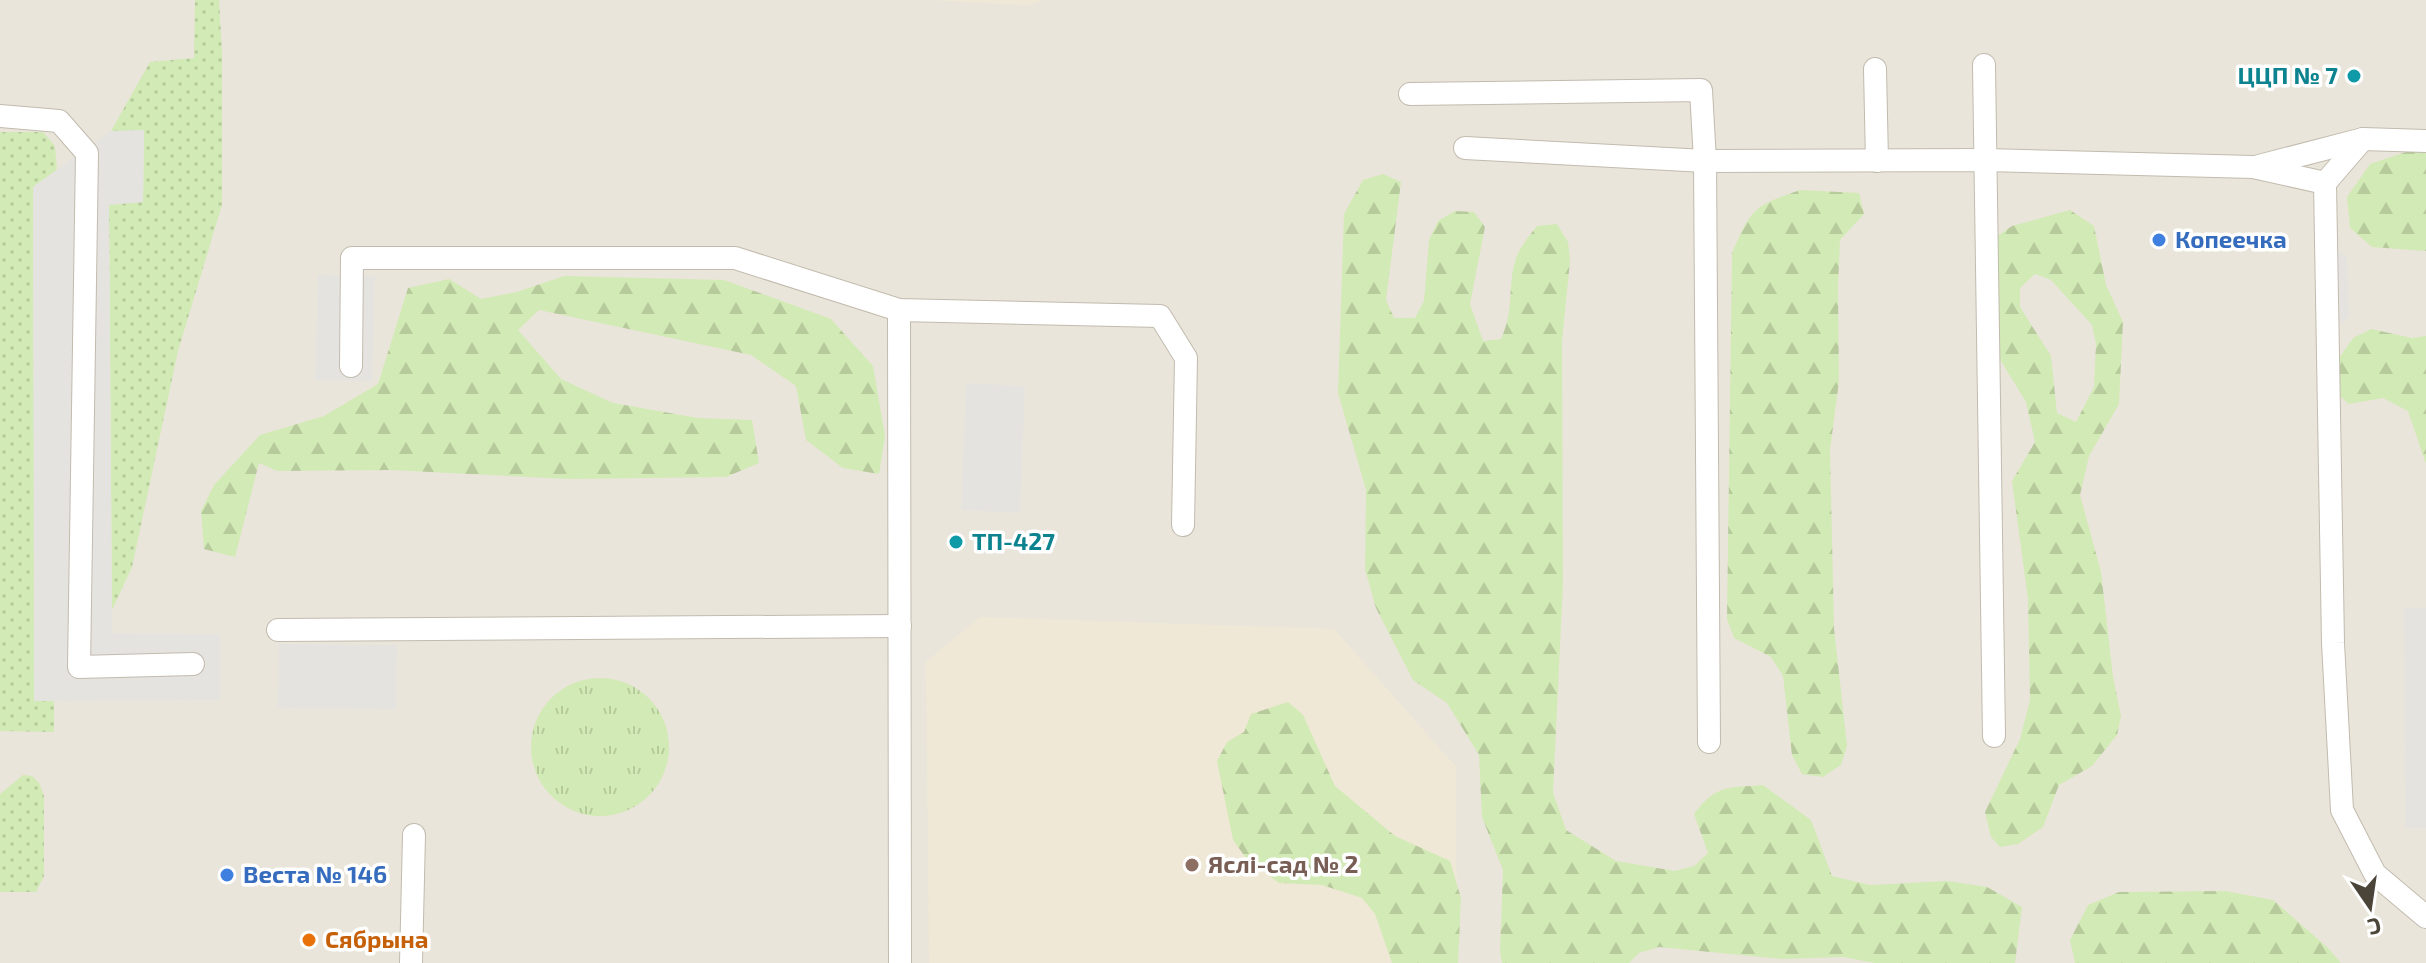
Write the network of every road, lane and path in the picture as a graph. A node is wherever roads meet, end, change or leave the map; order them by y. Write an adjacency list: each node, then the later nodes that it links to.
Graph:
1 (1984, 65): 8 (lane)
2 (1875, 69): 10 (lane)
3 (1410, 94): 9 (lane)
4 (0, 116): 18 (lane)
5 (2363, 139): 6 (lane); 11 (lane); 12 (lane)
6 (2426, 141)
7 (1465, 148): 9 (lane)
8 (1986, 160): 10 (lane); 11 (lane); 19 (lane)
9 (1705, 161): 10 (lane); 20 (lane)
10 (1877, 161)
11 (2253, 167): 12 (lane)
12 (2325, 183): 22 (lane)
13 (899, 310): 14 (lane); 15 (lane); 16 (lane)
14 (351, 366)
15 (1183, 525)
16 (900, 626): 17 (lane); 24 (lane)
17 (278, 630)
18 (193, 664)
19 (1994, 736)
20 (1709, 742)
21 (414, 835): 23 (lane)
22 (2426, 917)
23 (411, 963)
24 (900, 963)

